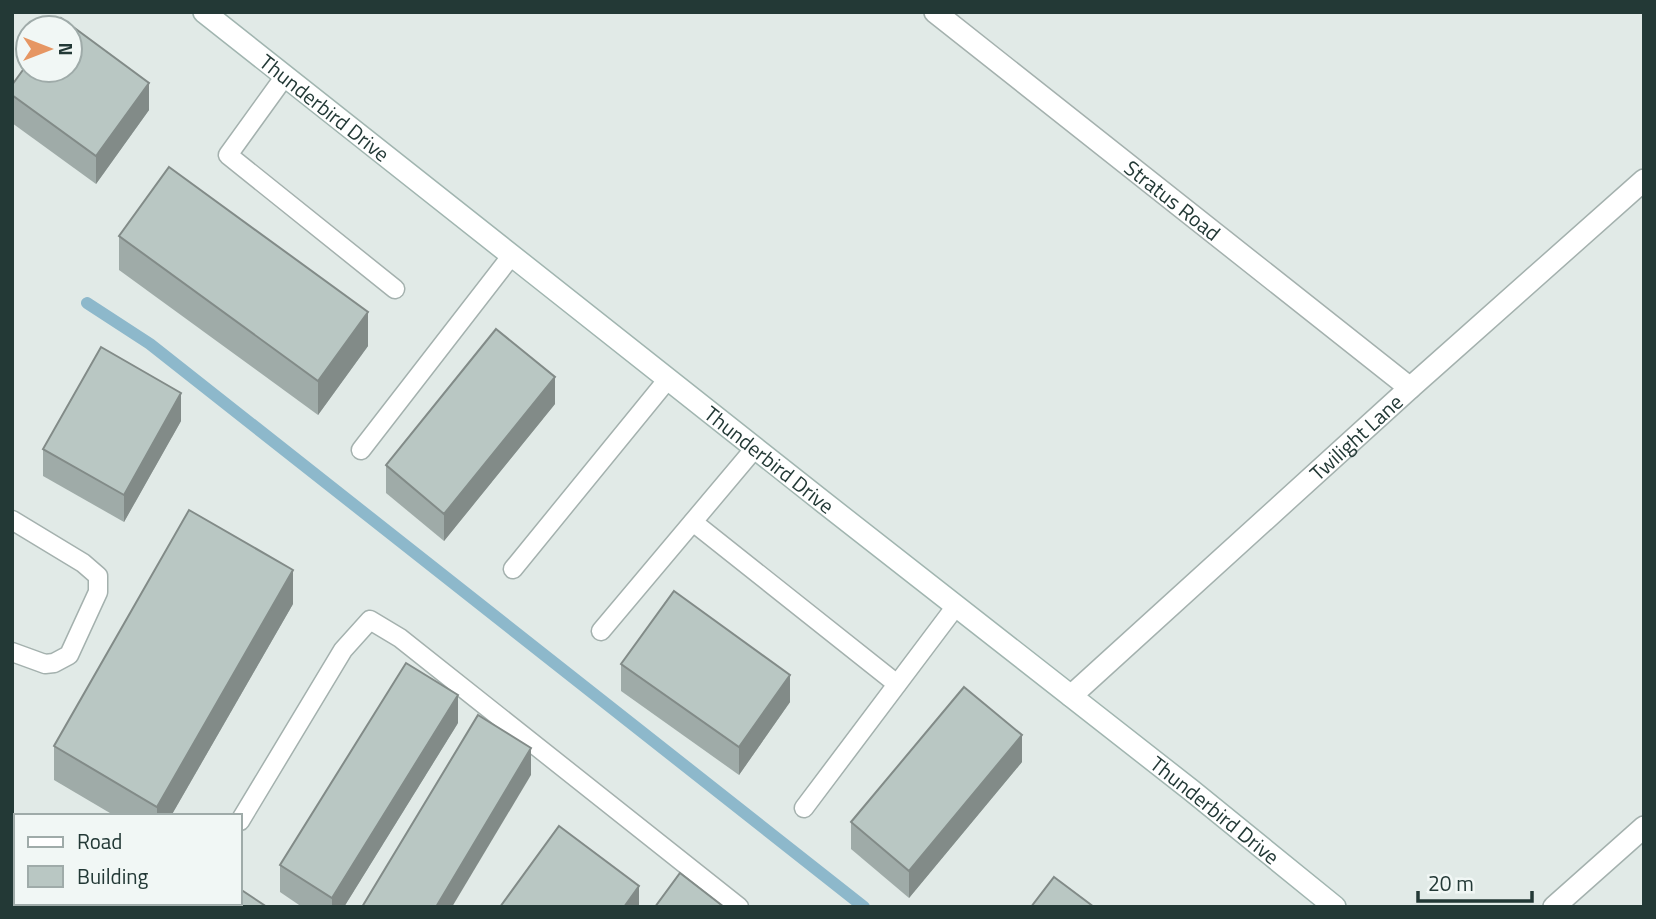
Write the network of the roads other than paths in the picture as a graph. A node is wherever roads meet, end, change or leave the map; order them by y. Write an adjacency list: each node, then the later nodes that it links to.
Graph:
1 (204, 12): 3 (street, Thunderbird Drive)
2 (936, 12): 8 (street, Stratus Road)
3 (285, 76): 5 (street, Thunderbird Drive); 6 (lane)
4 (1644, 180): 8 (street, Twilight Lane)
5 (512, 255): 7 (street, Thunderbird Drive); 10 (lane)
6 (395, 289)
7 (668, 379): 9 (street, Thunderbird Drive); 13 (lane)
8 (1410, 388): 18 (street, Twilight Lane)
9 (755, 448): 12 (lane); 14 (street, Thunderbird Drive)
10 (361, 450)
11 (12, 520): 16 (lane)
12 (693, 522): 15 (lane); 17 (lane)
13 (513, 569)
14 (956, 606): 17 (lane); 18 (street, Thunderbird Drive)
15 (601, 631)
16 (12, 652)
17 (897, 684): 19 (lane)
18 (1071, 696): 23 (street, Thunderbird Drive)
19 (804, 808)
20 (242, 818): 22 (lane)
21 (1644, 827): 24 (street)
22 (739, 907)
23 (1335, 907)
24 (1554, 907)

